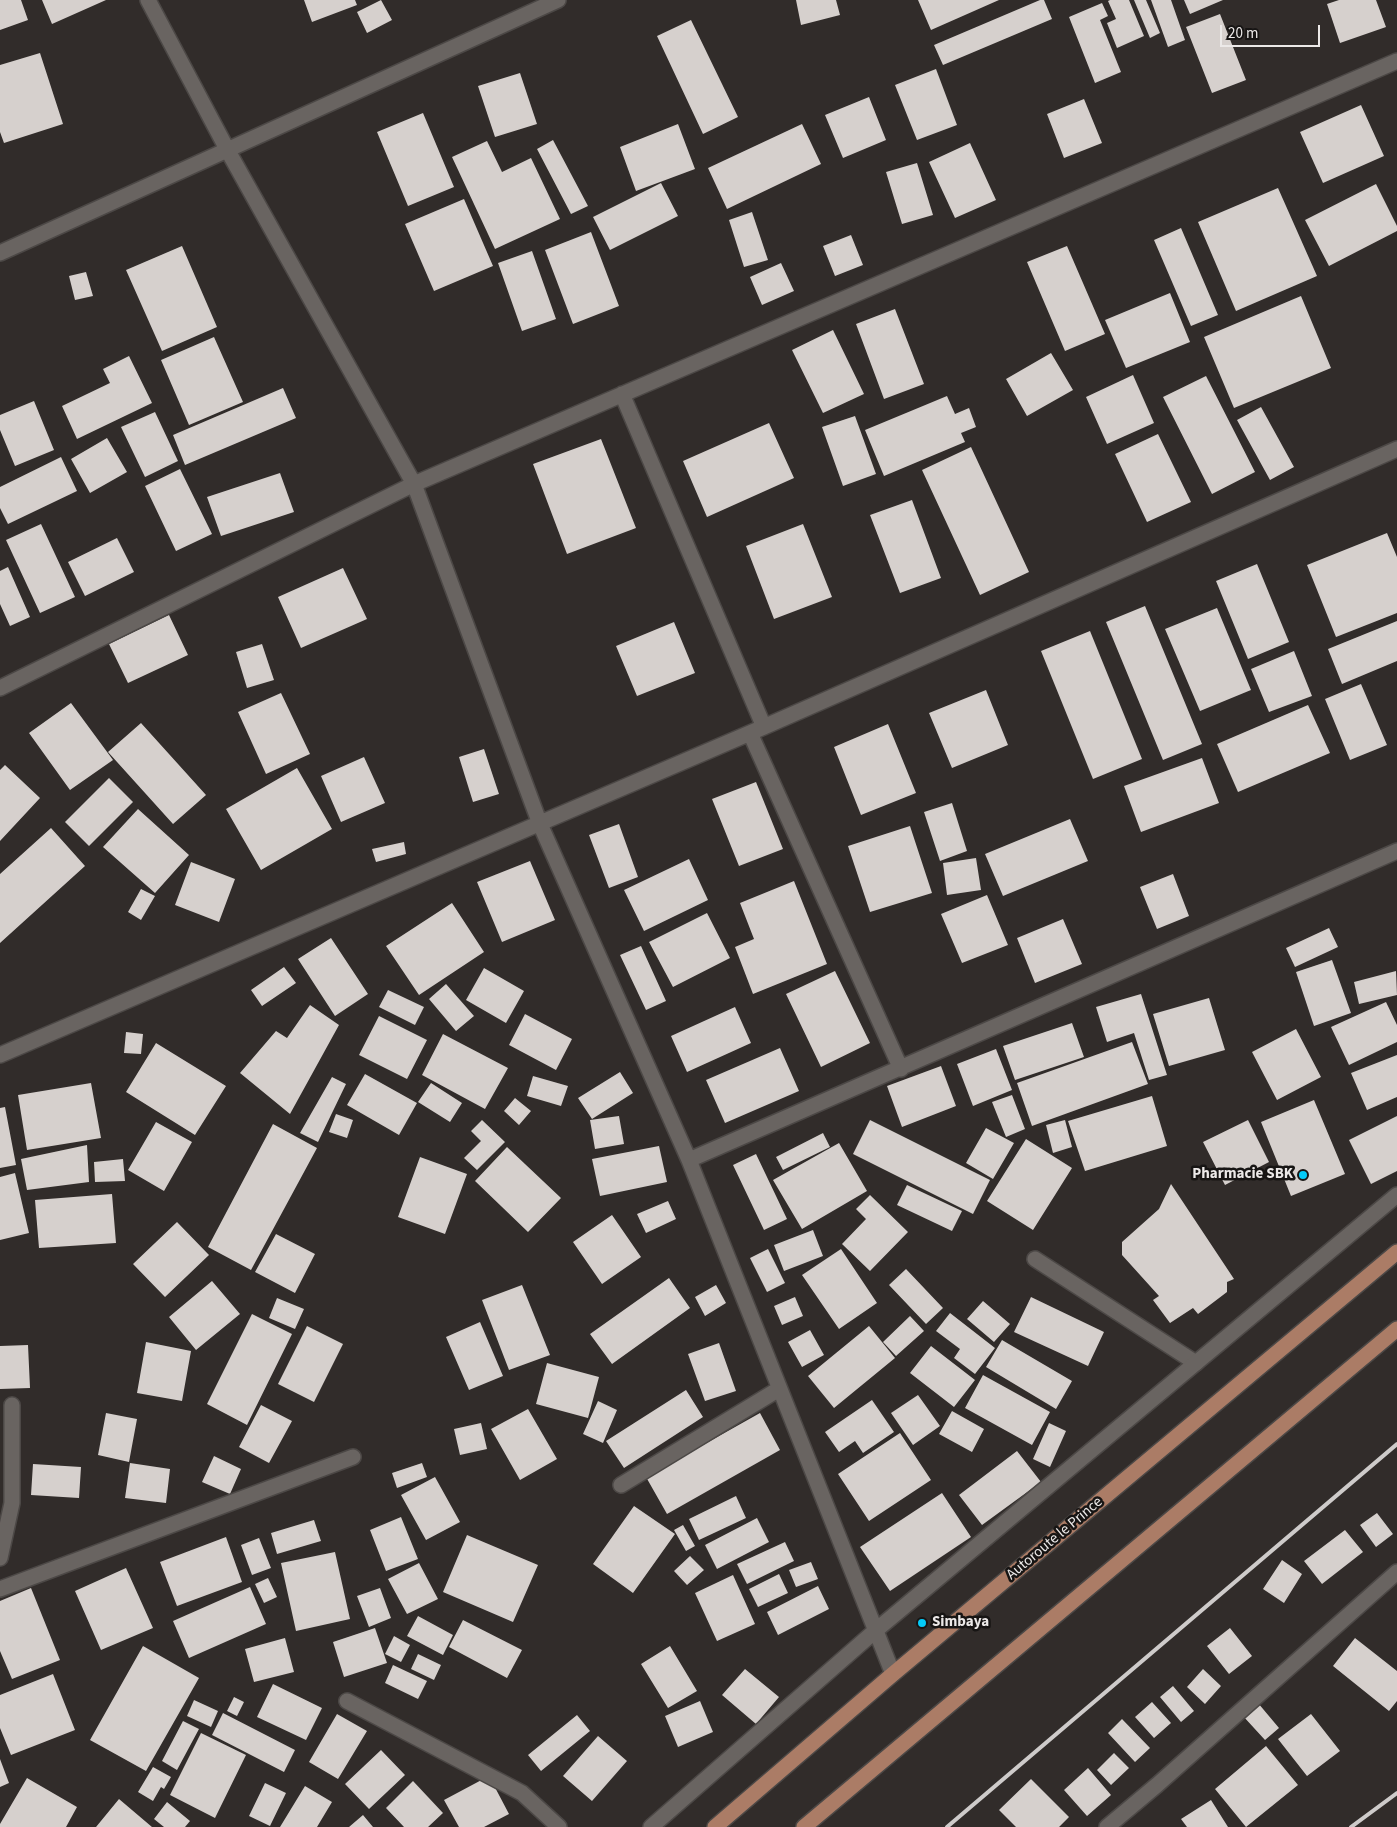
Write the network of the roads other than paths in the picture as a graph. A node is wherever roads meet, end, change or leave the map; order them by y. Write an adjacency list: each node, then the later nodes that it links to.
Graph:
1 (148, 0): 4 (street)
2 (558, 0): 4 (street)
3 (1397, 60): 6 (street)
4 (228, 151): 5 (street); 8 (street)
5 (0, 254)
6 (622, 394): 8 (street); 10 (street)
7 (1397, 448): 10 (street)
8 (414, 484): 9 (street); 11 (street)
9 (0, 688)
10 (757, 730): 11 (street); 14 (street)
11 (540, 824): 13 (street); 15 (street)
12 (1397, 851): 14 (street)
13 (0, 1054)
14 (901, 1068): 15 (street)
15 (689, 1160): 21 (street)
16 (1397, 1195): 20 (street)
17 (1397, 1252): 29 (main road, Autoroute le Prince)
18 (1035, 1259): 20 (street)
19 (1397, 1329): 34 (main road)
20 (1196, 1363): 28 (street)
21 (779, 1389): 24 (street); 28 (street)
22 (12, 1405): 25 (street)
23 (353, 1457): 27 (street)
24 (621, 1486)
25 (0, 1558)
26 (1397, 1572): 35 (street)
27 (0, 1589)
28 (875, 1631): 29 (street); 32 (street)
29 (893, 1674): 33 (main road, Autoroute le Prince)
30 (347, 1701): 31 (street)
31 (559, 1827)
32 (651, 1827)
33 (715, 1827)
34 (804, 1827)
35 (1106, 1827)

